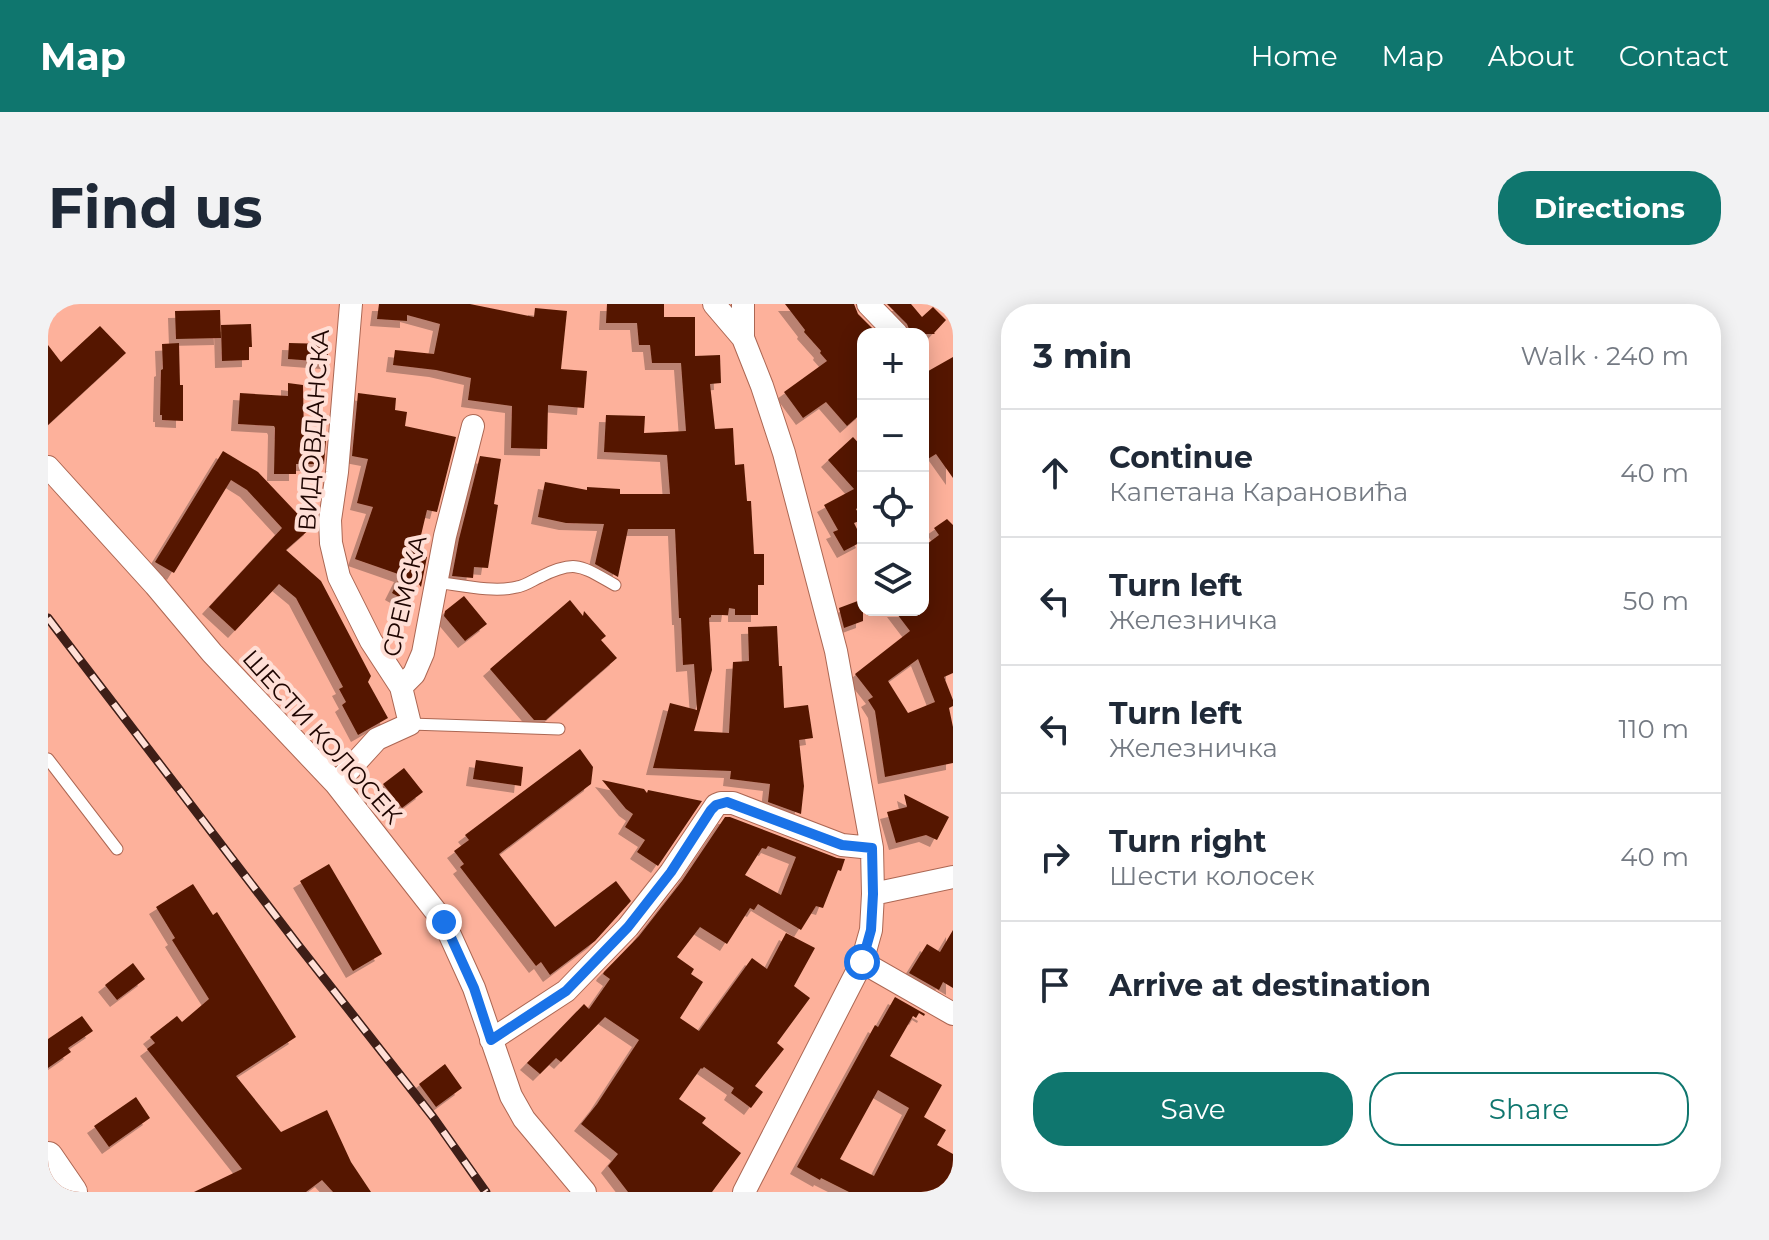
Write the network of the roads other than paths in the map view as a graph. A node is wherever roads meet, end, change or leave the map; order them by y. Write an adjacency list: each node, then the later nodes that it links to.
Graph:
1 (351, 304): 11 (street, ВИДОВДАНСКА)
2 (714, 304): 6 (street)
3 (743, 304): 6 (street)
4 (868, 304): 5 (street)
5 (891, 328)
6 (743, 338): 16 (street)
7 (473, 426): 9 (street, СРЕМСКА)
8 (48, 467): 15 (street, ШЕСТИ КОЛОСЕК)
9 (436, 582): 10 (lane); 11 (street, СРЕМСКА)
10 (615, 585)
11 (401, 687): 12 (street, СРЕМСКА)
12 (410, 724): 13 (lane); 15 (street)
13 (559, 729)
14 (48, 759): 17 (lane)
15 (336, 784): 22 (street, ШЕСТИ КОЛОСЕК)
16 (872, 848): 19 (street); 22 (street)
17 (117, 849)
18 (953, 877): 19 (street)
19 (873, 894): 20 (street)
20 (862, 962): 21 (street); 24 (street)
21 (953, 1014)
22 (491, 1040): 26 (street, ШЕСТИ КОЛОСЕК)
23 (48, 1157): 25 (main road)
24 (755, 1189)
25 (72, 1192)
26 (585, 1192)

